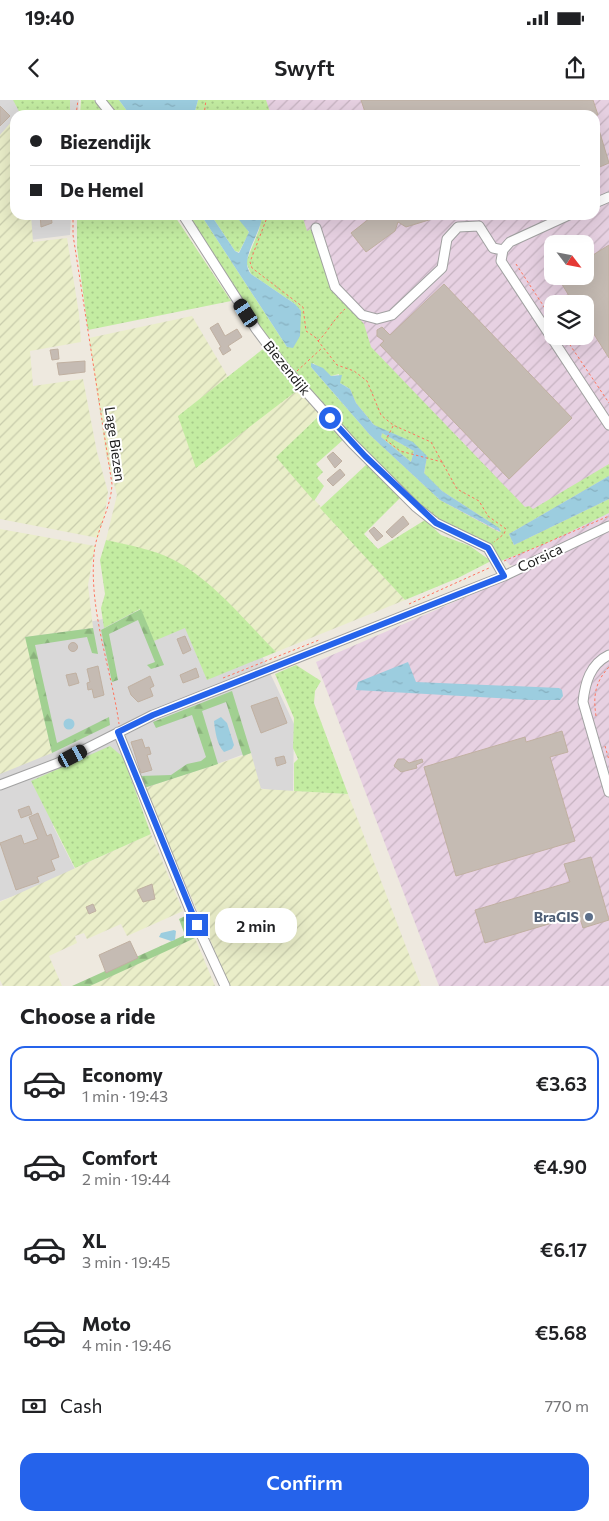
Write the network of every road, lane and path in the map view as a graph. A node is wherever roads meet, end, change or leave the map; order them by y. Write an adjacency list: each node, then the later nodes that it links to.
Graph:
1 (100, 100): 2 (street)
2 (108, 110)
3 (73, 220): 28 (path, Lage Biezen)
4 (186, 220): 23 (street, Biezendijk)
5 (266, 220): 12 (path)
6 (558, 220): 8 (street)
7 (316, 228): 10 (street)
8 (503, 250): 10 (street); 17 (street)
9 (516, 264): 11 (path)
10 (351, 303): 12 (path)
11 (544, 307)
12 (318, 341): 14 (path)
13 (570, 345): 16 (path)
14 (323, 348): 15 (path); 18 (path)
15 (294, 374)
16 (609, 403)
17 (609, 424)
18 (393, 425): 19 (path); 19 (path)
19 (442, 462): 22 (path)
20 (609, 516): 23 (path, Corsica)
21 (609, 526): 24 (street, Corsica)
22 (496, 540)
23 (499, 564): 24 (street, Biezendijk)
24 (504, 576): 28 (street, Corsica)
25 (609, 655): 32 (street)
26 (609, 667): 27 (path)
27 (596, 718)
28 (118, 732): 31 (street, Corsica); 33 (street)
29 (604, 743): 30 (path)
30 (609, 760)
31 (0, 785)
32 (609, 792)
33 (225, 986)

